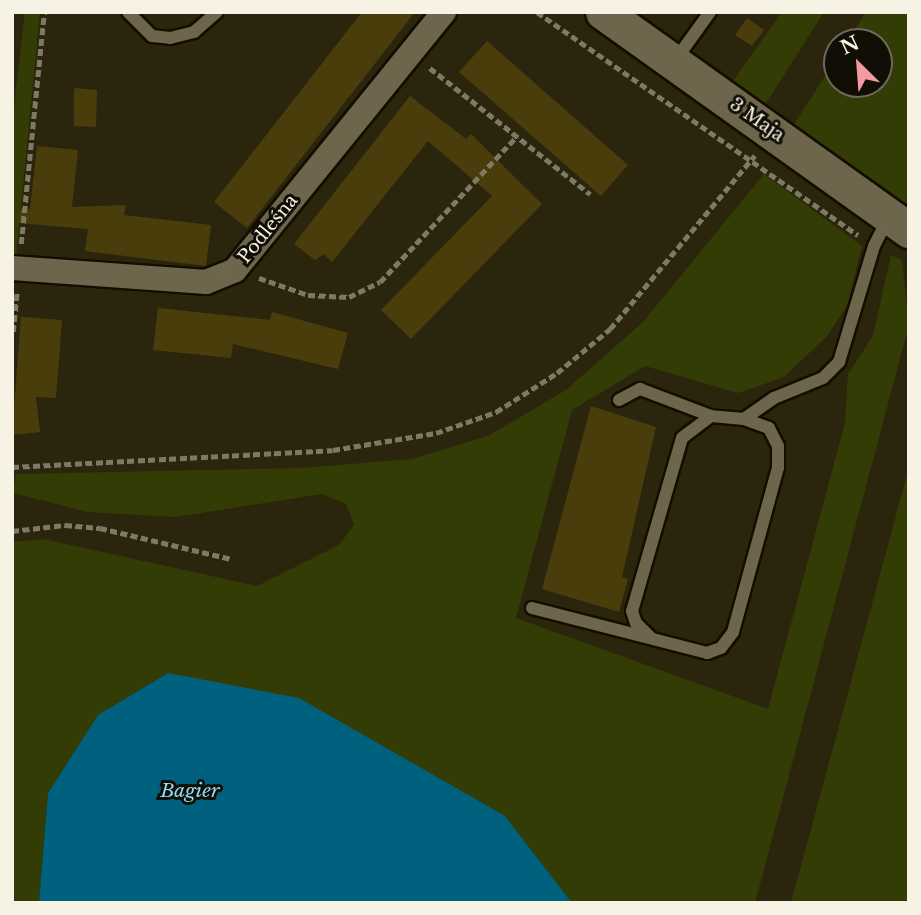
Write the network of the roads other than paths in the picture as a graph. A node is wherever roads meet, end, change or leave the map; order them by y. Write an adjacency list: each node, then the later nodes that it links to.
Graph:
1 (128, 12): 2 (lane)
2 (217, 12)
3 (444, 12): 8 (street, Podleśna)
4 (603, 12): 6 (main road, 3 Maja)
5 (710, 12): 6 (lane)
6 (674, 63): 7 (main road, 3 Maja)
7 (899, 222): 11 (lane)
8 (16, 268)
9 (619, 400): 10 (lane)
10 (711, 416): 11 (lane); 13 (lane)
11 (744, 419): 13 (lane)
12 (532, 608): 13 (lane)
13 (651, 638)

